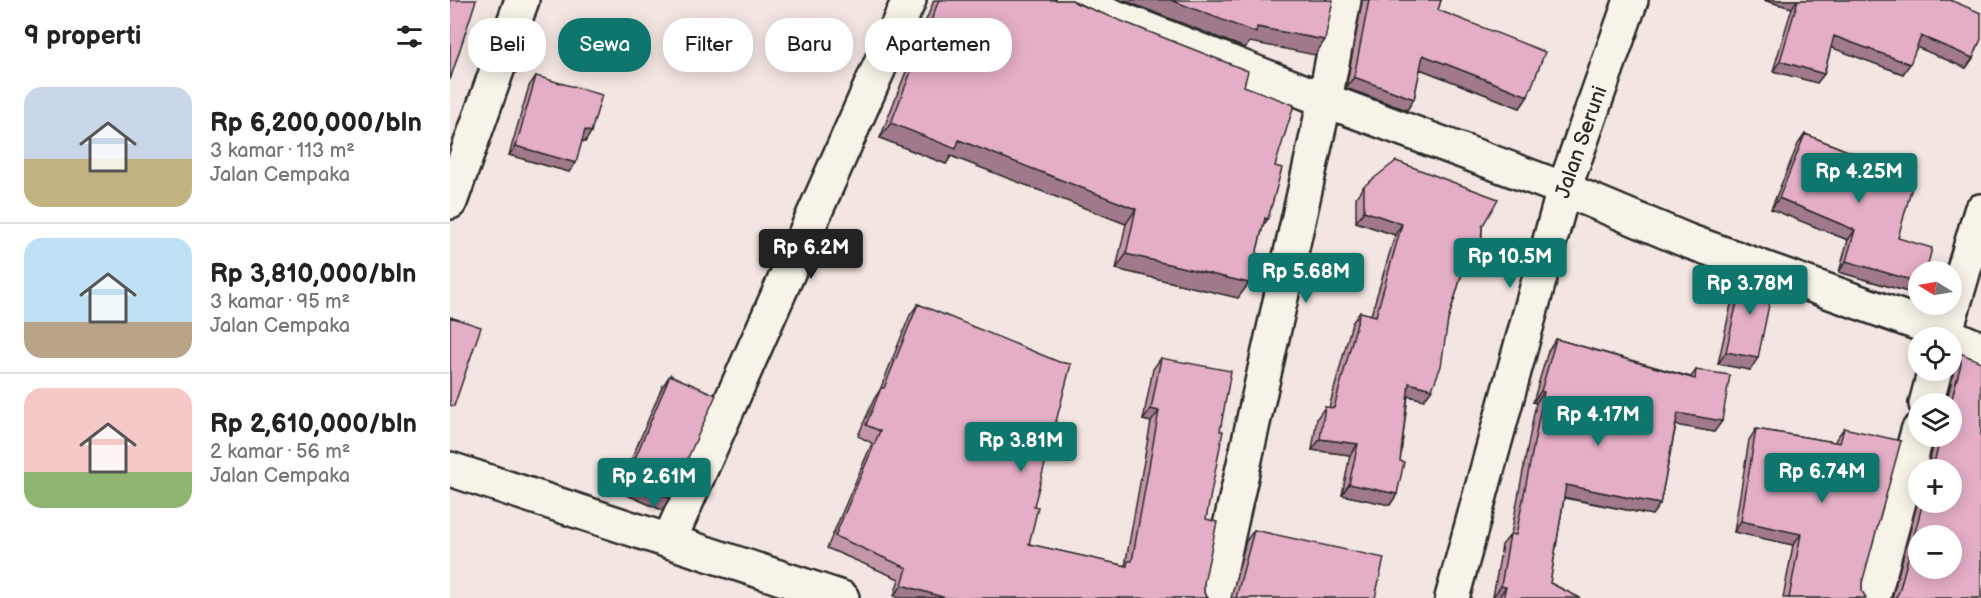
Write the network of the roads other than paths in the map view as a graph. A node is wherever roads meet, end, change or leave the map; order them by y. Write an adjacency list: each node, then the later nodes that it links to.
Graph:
1 (522, 0): 8 (street)
2 (909, 0): 16 (street)
3 (1072, 0): 6 (street)
4 (1344, 0): 6 (street)
5 (1631, 0): 7 (street, Jalan Seruni)
6 (1325, 100): 7 (street); 18 (street)
7 (1564, 189): 10 (street); 19 (street, Jalan Seruni)
8 (450, 202)
9 (1981, 211): 11 (street)
10 (1922, 327)
11 (1946, 327)
12 (1962, 342): 13 (street)
13 (1981, 349)
14 (1913, 447): 20 (street)
15 (450, 469): 16 (street)
16 (669, 541): 17 (street)
17 (842, 598)
18 (1214, 598)
19 (1452, 598)
20 (1873, 598)

